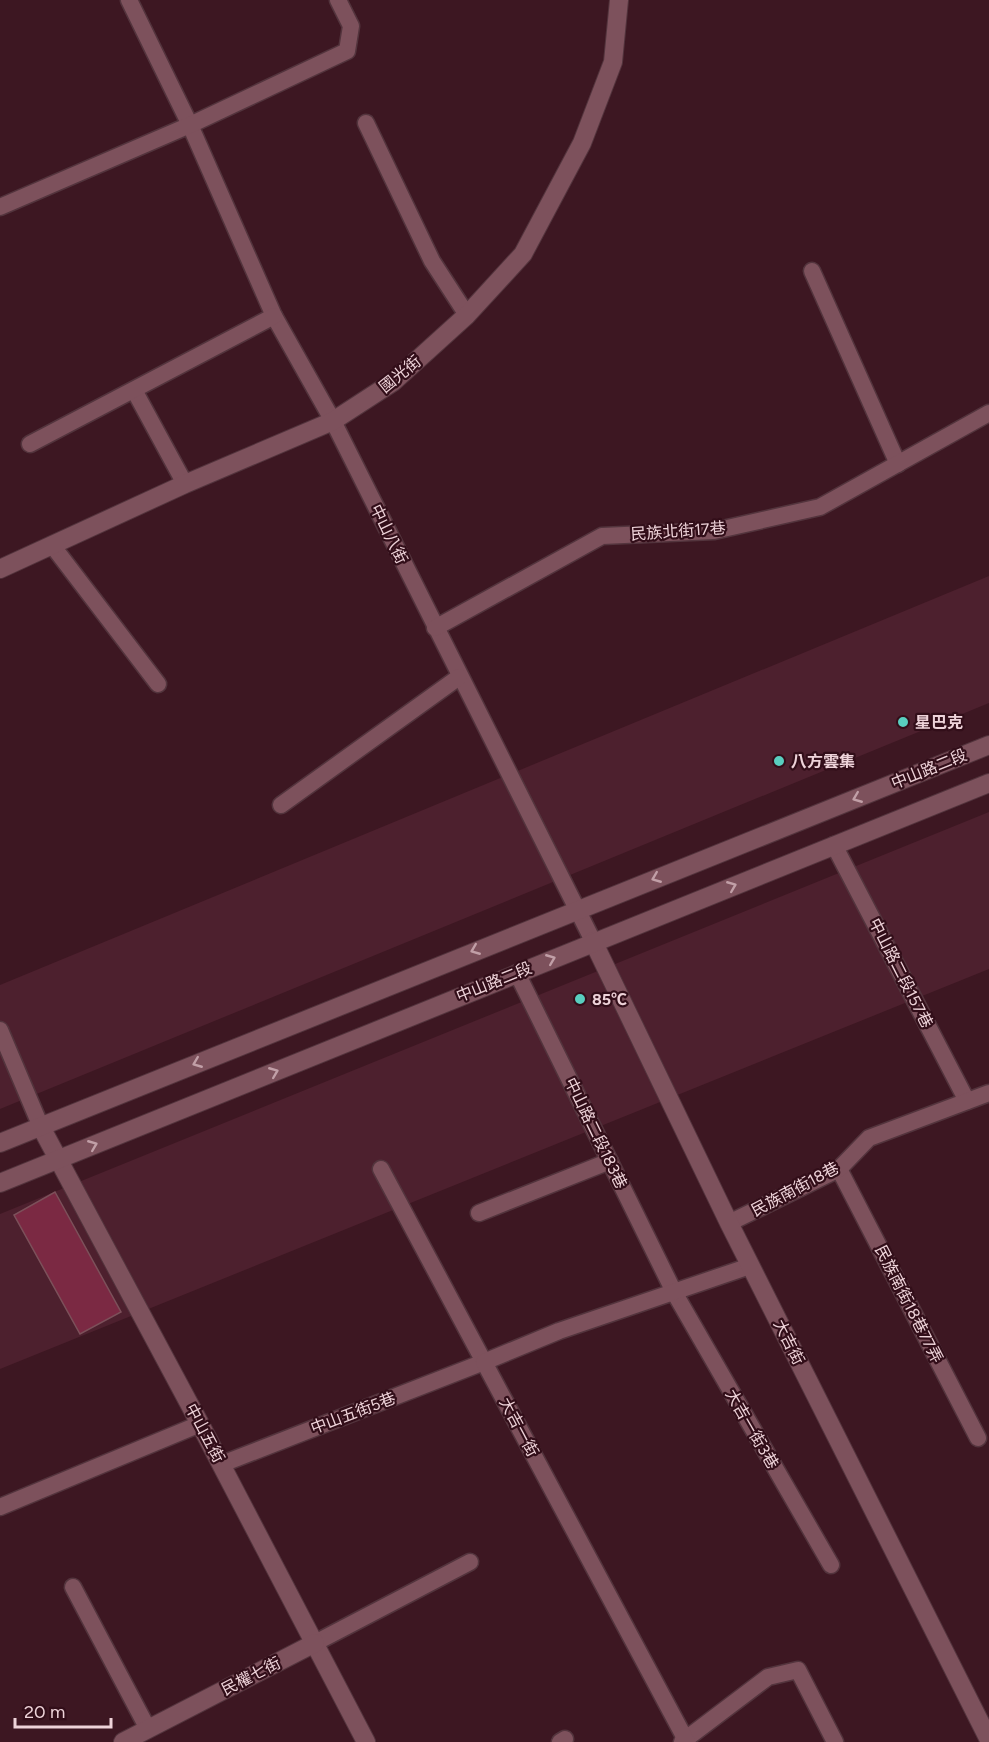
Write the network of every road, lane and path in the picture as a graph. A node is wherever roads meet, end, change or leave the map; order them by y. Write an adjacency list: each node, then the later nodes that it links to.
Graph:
1 (129, 0): 5 (lane, 中山八街)
2 (338, 0): 5 (lane)
3 (619, 0): 8 (street, 國光街)
4 (366, 123): 8 (lane)
5 (190, 125): 6 (lane); 9 (lane, 中山八街)
6 (0, 207)
7 (812, 271): 14 (lane)
8 (467, 315): 12 (street, 國光街)
9 (274, 316): 10 (lane); 12 (lane, 中山八街)
10 (134, 390): 13 (lane); 15 (lane)
11 (989, 413): 14 (lane, 民族北街17巷)
12 (333, 421): 15 (street, 國光街); 18 (lane, 中山八街)
13 (30, 444)
14 (898, 464): 18 (lane, 民族北街17巷)
15 (185, 484): 16 (street, 國光街)
16 (52, 545): 17 (street, 國光街); 20 (lane)
17 (0, 569)
18 (435, 628): 19 (lane, 中山八街)
19 (459, 677): 23 (lane); 25 (lane, 中山八街)
20 (158, 684)
21 (989, 746): 25 (street, 中山路二段, one-way to 25)
22 (989, 783): 24 (street, 中山路二段)
23 (281, 805)
24 (834, 845): 26 (street, 中山路二段, one-way to 24); 30 (lane, 中山路二段157巷)
25 (578, 909): 26 (lane, 中山八街); 31 (street, 中山路二段, one-way to 31)
26 (593, 941): 27 (street, 中山路二段, one-way to 26); 39 (street, 大吉街)
27 (517, 973): 33 (street, 中山路二段, one-way to 27); 34 (lane, 中山路二段183巷)
28 (0, 1030): 31 (lane)
29 (989, 1093): 30 (lane, 民族南街18巷)
30 (967, 1101): 36 (lane, 民族南街18巷)
31 (41, 1127): 32 (street, 中山路二段); 33 (street, 中山五街)
32 (0, 1143)
33 (58, 1160): 37 (street, 中山路二段); 43 (street, 中山五街)
34 (610, 1161): 38 (lane); 41 (lane, 中山路二段183巷)
35 (381, 1169): 42 (lane, 大吉一街)
36 (839, 1169): 39 (lane, 民族南街18巷); 44 (lane, 民族南街18巷77弄)
37 (0, 1183)
38 (479, 1214)
39 (729, 1223): 40 (street, 大吉街)
40 (750, 1266): 41 (lane); 52 (street, 大吉街)
41 (674, 1293): 42 (lane); 48 (lane, 大吉一街3巷)
42 (484, 1362): 45 (lane, 中山五街5巷); 53 (lane, 大吉一街)
43 (200, 1424): 45 (street, 中山五街); 46 (lane)
44 (978, 1438)
45 (222, 1464): 50 (street, 中山五街)
46 (0, 1507)
47 (470, 1562): 50 (lane)
48 (831, 1565)
49 (73, 1587): 51 (lane)
50 (315, 1643): 51 (street, 民權七街); 55 (street, 中山五街)
51 (148, 1729): 54 (street, 民權七街)
52 (989, 1740)
53 (685, 1741): 56 (lane)
54 (123, 1742)
55 (366, 1742)
56 (835, 1742)

